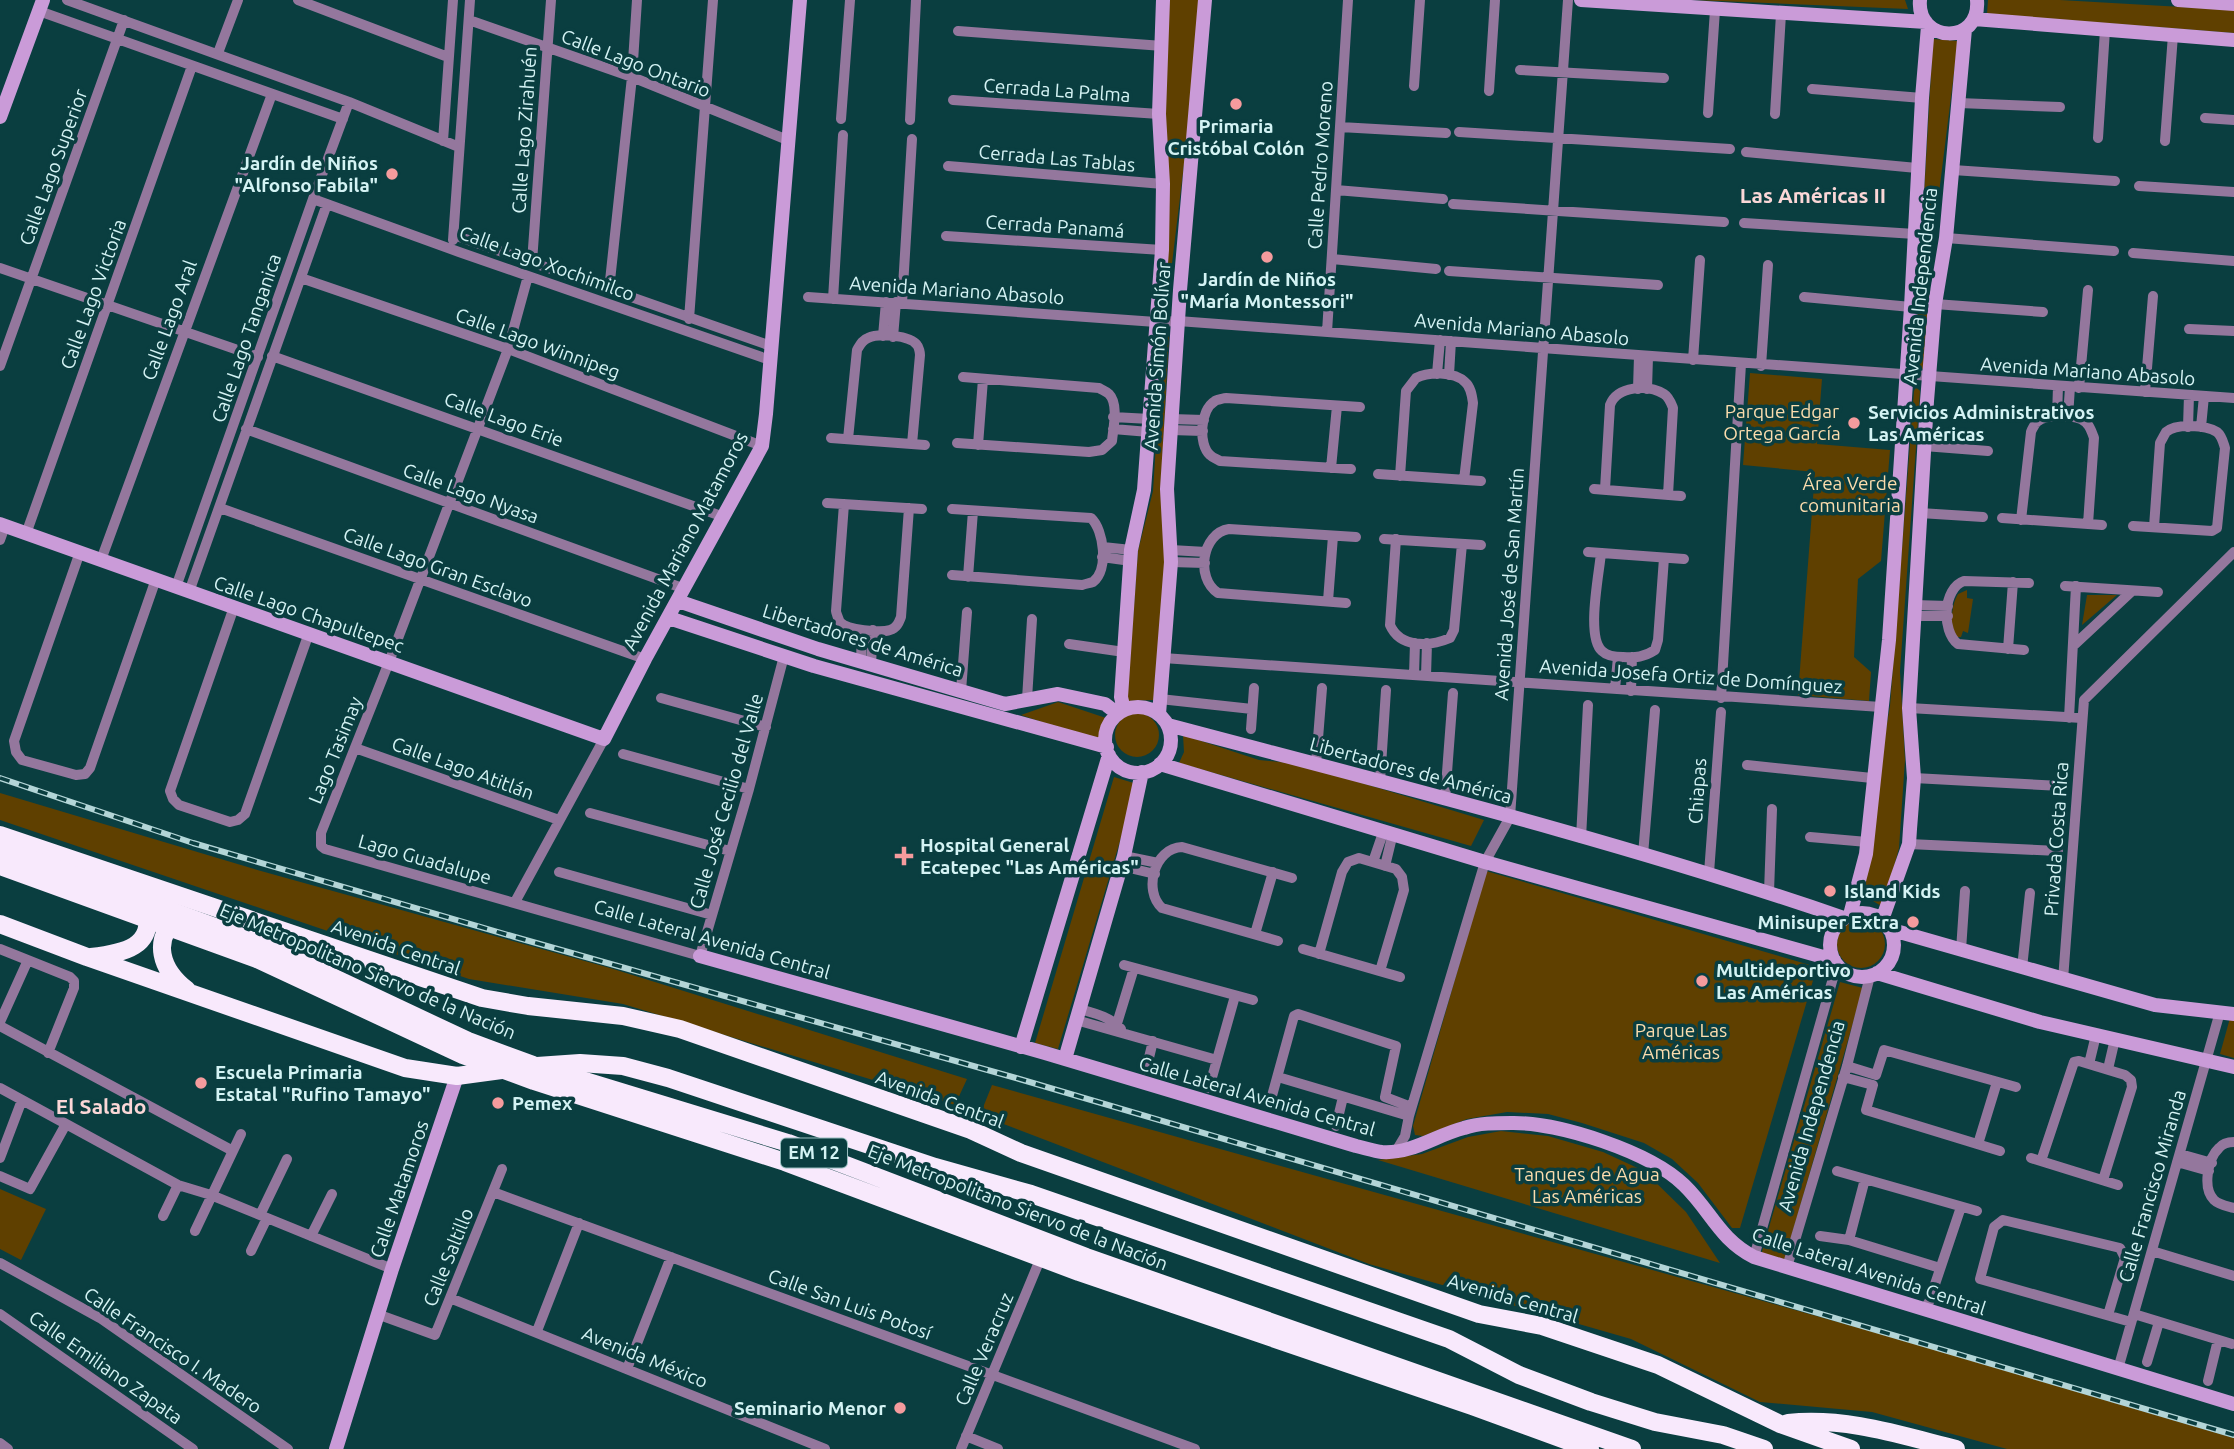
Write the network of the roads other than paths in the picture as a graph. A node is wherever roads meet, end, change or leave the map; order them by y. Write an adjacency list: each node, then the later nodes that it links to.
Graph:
1 (67, 0): 26 (street)
2 (238, 0): 37 (street)
3 (298, 0): 38 (street)
4 (453, 0): 38 (street)
5 (470, 0): 27 (street)
6 (551, 0): 36 (street, Calle Lago Zirahuén)
7 (637, 0): 42 (street)
8 (713, 0): 53 (street)
9 (800, 0): 71 (main road, Avenida Mariano Matamoros)
10 (850, 0): 60 (street)
11 (916, 0): 61 (street)
12 (1163, 0): 35 (main road, Avenida Simón Bolívar)
13 (1205, 0): 124 (main road, Avenida Simón Bolívar)
14 (1348, 0): 63 (street, Calle Pedro Moreno)
15 (1420, 0): 44 (street)
16 (1495, 0): 46 (street)
17 (1568, 0): 41 (street, Avenida José de San Martín)
18 (1581, 0): 24 (main road)
19 (1920, 0): 28 (main road, Avenida Independencia)
20 (1977, 0): 29 (main road, Avenida Independencia)
21 (2178, 0): 22 (main road)
22 (2234, 4)
23 (41, 6): 33 (street); 57 (main road)
24 (1715, 10): 25 (main road); 54 (street)
25 (1781, 14): 28 (main road); 56 (street)
26 (124, 20): 33 (street, Calle Lago Superior); 37 (street)
27 (469, 20): 36 (street, Calle Lago Ontario); 73 (street)
28 (1927, 24): 29 (main road); 48 (main road, Avenida Independencia)
29 (1970, 24): 30 (main road); 51 (main road, Avenida Independencia)
30 (2105, 30): 32 (main road); 68 (street)
31 (958, 31): 35 (street)
32 (2173, 35): 34 (main road); 72 (street)
33 (118, 39): 39 (street); 110 (street, Calle Lago Superior)
34 (2234, 40)
35 (1163, 46): 55 (main road, Avenida Simón Bolívar)
36 (548, 47): 42 (street, Calle Lago Ontario); 102 (street, Calle Lago Zirahuén)
37 (218, 53): 50 (street)
38 (448, 57): 70 (street)
39 (192, 66): 47 (street); 120 (street, Calle Lago Victoria)
40 (1520, 70): 41 (street)
41 (1563, 73): 43 (street); 67 (street, Avenida José de San Martín)
42 (632, 77): 53 (street, Calle Lago Ontario); 112 (street)
43 (1664, 78)
44 (1414, 86)
45 (1812, 89): 48 (street)
46 (1489, 91)
47 (272, 94): 59 (street); 127 (street, Calle Lago Aral)
48 (1922, 99): 77 (main road, Avenida Independencia)
49 (953, 100): 55 (street, Cerrada La Palma)
50 (349, 102): 59 (street, Calle Lago Tanganica); 70 (street)
51 (1959, 103): 52 (street); 78 (main road, Avenida Independencia)
52 (2060, 107)
53 (706, 109): 71 (street, Calle Lago Ontario); 123 (street)
54 (1709, 113)
55 (1159, 114): 80 (main road, Avenida Simón Bolívar)
56 (1775, 114)
57 (0, 117)
58 (2205, 118): 62 (street)
59 (343, 119): 84 (street, Calle Lago Tanganica)
60 (841, 119)
61 (910, 120)
62 (2234, 120)
63 (1340, 127): 64 (street); 82 (street, Calle Pedro Moreno)
64 (1446, 132)
65 (1459, 132): 67 (street)
66 (843, 135): 117 (street)
67 (1558, 138): 74 (street); 88 (street, Avenida José de San Martín)
68 (2098, 138)
69 (912, 139): 118 (street)
70 (443, 141): 73 (street)
71 (790, 141): 135 (main road, Avenida Mariano Matamoros)
72 (2165, 141)
73 (458, 147): 92 (street)
74 (1730, 149)
75 (1746, 152): 77 (street)
76 (948, 166): 80 (street, Cerrada Las Tablas)
77 (1917, 168): 91 (main road, Avenida Independencia)
78 (1953, 170): 79 (street); 94 (main road, Avenida Independencia)
79 (2115, 181)
80 (1163, 184): 96 (main road, Avenida Simón Bolívar)
81 (2139, 186): 83 (street)
82 (1336, 190): 85 (street); 99 (street, Calle Pedro Moreno)
83 (2234, 192)
84 (313, 199): 86 (street, Calle Lago Xochimilco); 137 (street, Calle Lago Tanganica)
85 (1443, 199)
86 (327, 204): 95 (street, Calle Lago Xochimilco); 109 (street, Calle Lago Tanganica)
87 (1453, 204): 88 (street)
88 (1553, 209): 89 (street); 108 (street, Avenida José de San Martín)
89 (1724, 222)
90 (1744, 223): 91 (street)
91 (1915, 234): 121 (main road, Avenida Independencia)
92 (454, 235): 95 (street); 102 (street, Calle Lago Xochimilco)
93 (946, 236): 96 (street, Cerrada Panamá)
94 (1946, 238): 97 (street); 119 (main road, Avenida Independencia)
95 (451, 247): 107 (street, Calle Lago Xochimilco)
96 (1162, 250): 125 (main road, Avenida Simón Bolívar)
97 (2114, 251)
98 (2133, 253): 101 (street)
99 (1332, 259): 105 (street); 129 (street, Calle Pedro Moreno)
100 (1700, 260): 139 (street)
101 (2234, 261)
102 (531, 262): 112 (street, Calle Lago Xochimilco)
103 (1768, 265): 142 (street)
104 (0, 268): 110 (street)
105 (1436, 269)
106 (1448, 271): 108 (street)
107 (528, 276): 133 (street, Lago Tasimay); 135 (street, Calle Lago Xochimilco)
108 (1548, 277): 111 (street); 134 (street, Avenida José de San Martín)
109 (301, 278): 133 (street, Calle Lago Winnipeg); 136 (street, Calle Lago Tanganica)
110 (32, 279): 120 (street); 141 (street, Calle Lago Superior)
111 (1658, 285)
112 (609, 290): 123 (street, Calle Lago Xochimilco)
113 (2088, 290): 150 (street)
114 (2153, 296): 152 (street)
115 (808, 297): 117 (street, Avenida Mariano Abasolo)
116 (1804, 297): 121 (street)
117 (833, 299): 118 (street, Avenida Mariano Abasolo)
118 (895, 302): 125 (street, Avenida Mariano Abasolo); 130 (street)
119 (1935, 304): 122 (street); 147 (main road, Avenida Independencia)
120 (107, 305): 127 (street); 203 (street, Calle Lago Victoria)
121 (1911, 307): 145 (main road, Avenida Independencia)
122 (2043, 312)
123 (689, 319): 135 (street, Calle Lago Xochimilco)
124 (1178, 321): 125 (street, Avenida Mariano Abasolo); 129 (street, Avenida Mariano Abasolo); 160 (main road, Avenida Simón Bolívar)
125 (1156, 322): 162 (main road, Avenida Simón Bolívar)
126 (2189, 329): 128 (street)
127 (183, 331): 137 (street); 220 (street, Calle Lago Aral)
128 (2234, 331)
129 (1327, 332): 131 (street, Avenida Mariano Abasolo)
130 (888, 337): 169 (street); 171 (street)
131 (1440, 340): 132 (street, Avenida Mariano Abasolo); 143 (street)
132 (1451, 341): 134 (street, Avenida Mariano Abasolo); 144 (street)
133 (508, 349): 165 (street, Lago Tasimay); 174 (street, Calle Lago Winnipeg)
134 (1543, 349): 138 (street, Avenida Mariano Abasolo); 260 (street, Avenida José de San Martín)
135 (771, 353): 174 (main road, Avenida Mariano Matamoros)
136 (272, 356): 165 (street, Calle Lago Erie); 166 (street, Calle Lago Tanganica)
137 (258, 357): 230 (street, Calle Lago Tanganica)
138 (1643, 357): 139 (street, Avenida Mariano Abasolo); 151 (street)
139 (1693, 360): 140 (street, Avenida Mariano Abasolo)
140 (1741, 364): 142 (street, Avenida Mariano Abasolo); 269 (street)
141 (0, 366)
142 (1761, 366): 145 (street, Avenida Mariano Abasolo)
143 (1437, 374): 144 (street); 180 (street)
144 (1449, 375): 181 (street)
145 (1905, 376): 147 (street, Avenida Mariano Abasolo); 272 (main road, Avenida Independencia)
146 (963, 377): 148 (street)
147 (1929, 378): 149 (street, Avenida Mariano Abasolo); 175 (main road, Avenida Independencia)
148 (983, 379): 158 (street); 172 (street)
149 (2058, 386): 150 (street, Avenida Mariano Abasolo); 159 (street)
150 (2075, 387): 152 (street, Avenida Mariano Abasolo); 159 (street)
151 (1643, 389): 183 (street); 183 (street)
152 (2145, 392): 153 (street, Avenida Mariano Abasolo)
153 (2189, 395): 154 (street, Avenida Mariano Abasolo); 163 (street)
154 (2204, 396): 155 (street, Avenida Mariano Abasolo); 164 (street)
155 (2234, 398)
156 (1337, 406): 157 (street); 161 (street); 177 (street)
157 (1360, 407)
158 (1114, 417): 162 (street); 167 (street)
159 (2062, 417): 197 (street); 198 (street)
160 (1171, 425): 161 (street); 217 (main road, Avenida Simón Bolívar)
161 (1203, 425): 177 (street)
162 (1149, 426): 167 (street); 216 (main road, Avenida Simón Bolívar)
163 (2188, 427): 164 (street); 201 (street)
164 (2201, 427): 201 (street)
165 (477, 428): 185 (street, Lago Tasimay); 194 (street, Calle Lago Erie)
166 (246, 429): 185 (street, Calle Lago Nyasa); 188 (street, Calle Lago Tanganica)
167 (1113, 429): 172 (street)
168 (831, 438): 169 (street)
169 (848, 439): 171 (street)
170 (957, 443): 172 (street)
171 (912, 444): 173 (street)
172 (978, 444)
173 (925, 445)
174 (761, 446): 194 (main road, Avenida Mariano Matamoros)
175 (1924, 446): 176 (street); 193 (main road, Avenida Independencia)
176 (1988, 451)
177 (1331, 468): 178 (street)
178 (1350, 469)
179 (1378, 474): 180 (street)
180 (1400, 476): 181 (street)
181 (1464, 480): 182 (street)
182 (1481, 481)
183 (1668, 495): 184 (street)
184 (1681, 496)
185 (448, 503): 225 (street, Lago Tasimay); 233 (street, Calle Lago Nyasa)
186 (827, 503): 187 (street)
187 (844, 504): 189 (street); 242 (street)
188 (220, 508): 225 (street, Calle Lago Gran Esclavo); 230 (street, Calle Lago Tanganica)
189 (909, 508): 190 (street); 242 (street)
190 (922, 509)
191 (952, 509): 192 (street)
192 (973, 511): 211 (street); 223 (street)
193 (1920, 513): 195 (street); 237 (main road, Avenida Independencia)
194 (724, 517): 233 (main road, Avenida Mariano Matamoros)
195 (1983, 517)
196 (2002, 518): 197 (street)
197 (2021, 520): 198 (street)
198 (2088, 524): 199 (street)
199 (2102, 525)
200 (2133, 526): 201 (street)
201 (2154, 527)
202 (2, 530): 203 (main road, Calle Lago Chapultepec)
203 (26, 534): 210 (main road, Calle Lago Chapultepec)
204 (1333, 536): 205 (street); 212 (street); 234 (street)
205 (1356, 537)
206 (1384, 538): 207 (street)
207 (1396, 539): 208 (street); 244 (street)
208 (1462, 544): 209 (street); 245 (street)
209 (1481, 545)
210 (80, 552): 220 (main road, Calle Lago Chapultepec); 224 (street)
211 (1102, 552): 216 (street); 223 (street)
212 (1206, 552): 217 (street); 221 (street)
213 (1588, 552): 215 (street)
214 (2234, 552): 280 (street, Privada Costa Rica)
215 (1601, 553): 218 (street); 252 (street)
216 (1131, 555): 250 (main road, Avenida Simón Bolívar)
217 (1171, 556): 221 (street); 254 (main road, Avenida Simón Bolívar)
218 (1664, 558): 219 (street); 253 (street)
219 (1684, 559)
220 (101, 560): 224 (main road, Calle Lago Chapultepec)
221 (1205, 563): 234 (street)
222 (952, 575): 223 (street)
223 (968, 576)
224 (156, 579): 230 (main road, Calle Lago Chapultepec)
225 (420, 580): 255 (street, Calle Lago Gran Esclavo); 256 (street, Lago Tasimay)
226 (2014, 582): 227 (street); 238 (street); 248 (street)
227 (2029, 583)
228 (2065, 586): 229 (street)
229 (2076, 586): 231 (street); 247 (street)
230 (182, 590): 236 (main road, Calle Lago Chapultepec)
231 (2132, 590): 232 (street); 247 (street)
232 (2158, 592)
233 (681, 595): 240 (main road, Avenida Mariano Matamoros); 257 (main road, Libertadores de América)
234 (1328, 601): 235 (street)
235 (1346, 603)
236 (234, 607): 243 (main road, Calle Lago Chapultepec); 243 (street)
237 (1914, 610): 238 (street); 273 (main road, Avenida Independencia)
238 (1948, 611): 248 (street)
239 (967, 612): 264 (street)
240 (669, 618): 251 (main road, Libertadores de América); 255 (main road, Avenida Mariano Matamoros)
241 (1032, 619): 270 (street)
242 (867, 630): 257 (street)
243 (309, 634): 256 (main road, Calle Lago Chapultepec)
244 (1415, 643): 245 (street); 258 (street)
245 (1427, 643): 259 (street)
246 (1069, 644): 250 (street)
247 (2073, 646): 279 (street)
248 (2008, 649): 249 (street)
249 (2024, 650)
250 (1124, 652): 276 (main road, Avenida Simón Bolívar)
251 (784, 656): 281 (street, Calle José Cecilio del Valle); 285 (main road, Libertadores de América)
252 (1618, 657): 253 (street); 263 (street)
253 (1632, 657): 266 (street)
254 (1163, 658): 258 (street, Avenida Josefa Ortiz de Domínguez); 278 (main road, Avenida Simón Bolívar)
255 (645, 659): 283 (main road, Avenida Mariano Matamoros)
256 (389, 662): 283 (main road, Calle Lago Chapultepec); 284 (street, Lago Tasimay)
257 (866, 663): 264 (main road, Libertadores de América)
258 (1414, 675): 259 (street, Avenida Josefa Ortiz de Domínguez)
259 (1426, 676): 260 (street, Avenida Josefa Ortiz de Domínguez)
260 (1520, 682): 263 (street, Avenida Josefa Ortiz de Domínguez); 299 (street, Avenida José de San Martín)
261 (1254, 688): 274 (street)
262 (1322, 688): 288 (street)
263 (1615, 689): 266 (street, Avenida Josefa Ortiz de Domínguez)
264 (961, 691): 270 (main road, Libertadores de América)
265 (1386, 691): 293 (street)
266 (1631, 691): 269 (street, Avenida Josefa Ortiz de Domínguez)
267 (1453, 694): 296 (street)
268 (661, 698): 281 (street)
269 (1721, 698): 272 (street, Avenida Josefa Ortiz de Domínguez)
270 (1027, 699): 276 (main road, Libertadores de América)
271 (1588, 705): 304 (street)
272 (1881, 707): 291 (main road, Avenida Independencia)
273 (1909, 708): 279 (street); 292 (main road, Avenida Independencia)
274 (1252, 709): 278 (street); 282 (street)
275 (1655, 710): 311 (street)
276 (1121, 712): 278 (main road); 285 (main road)
277 (1721, 712): 320 (street, Chiapas)
278 (1162, 713): 287 (main road); 288 (main road, Libertadores de América)
279 (2069, 718): 280 (street)
280 (2082, 718): 347 (street, Privada Costa Rica)
281 (766, 727): 295 (street, Calle José Cecilio del Valle)
282 (1251, 729)
283 (604, 739): 300 (street, Avenida Mariano Matamoros)
284 (355, 748): 300 (street, Calle Lago Atitlán); 308 (street, Lago Tasimay)
285 (1108, 751): 290 (main road); 360 (main road)
286 (623, 754): 295 (street)
287 (1160, 764): 290 (main road); 301 (main road)
288 (1316, 764): 293 (main road, Libertadores de América)
289 (1747, 765): 291 (street)
290 (1142, 772): 312 (main road)
291 (1872, 778): 305 (main road, Avenida Independencia)
292 (1914, 778): 294 (street); 306 (main road, Avenida Independencia)
293 (1380, 782): 296 (main road, Libertadores de América)
294 (2061, 786)
295 (749, 789): 309 (street, Calle José Cecilio del Valle)
296 (1445, 799): 299 (main road, Libertadores de América)
297 (1772, 809): 325 (street)
298 (590, 813): 309 (street)
299 (1510, 817): 304 (main road, Libertadores de América); 314 (street, Avenida José de San Martín)
300 (559, 820): 327 (street, Avenida Mariano Matamoros)
301 (1388, 832): 313 (street); 314 (main road); 317 (street)
302 (0, 835): 322 (highway, Avenida Central)
303 (1810, 836): 305 (street)
304 (1581, 838): 311 (main road, Libertadores de América)
305 (1867, 842): 330 (main road, Avenida Independencia)
306 (1909, 844): 310 (street); 332 (main road, Avenida Independencia)
307 (0, 848): 451 (highway, Eje Metropolitano Siervo de la Nación / EM 12, bridge)
308 (325, 849): 327 (street, Lago Guadalupe)
309 (730, 851): 329 (street, Calle José Cecilio del Valle)
310 (2058, 851)
311 (1643, 855): 320 (main road, Libertadores de América)
312 (1122, 861): 315 (street); 321 (street); 353 (main road)
313 (1373, 862): 317 (street); 338 (street)
314 (1485, 862): 342 (main road); 380 (street, Avenida José de San Martín)
315 (1158, 863): 319 (street); 321 (street)
316 (0, 866): 450 (highway, Eje Metropolitano Siervo de la Nación / EM 12, bridge)
317 (1385, 866): 344 (street)
318 (559, 872): 329 (street)
319 (1273, 872): 323 (street); 333 (street)
320 (1709, 873): 325 (main road, Libertadores de América)
321 (1154, 874): 333 (street)
322 (126, 878): 328 (highway, Avenida Central); 340 (highway)
323 (1293, 878)
324 (1965, 891): 337 (street)
325 (1769, 892): 330 (main road, Libertadores de América)
326 (2030, 894): 343 (street)
327 (515, 902): 339 (street, Calle Lateral Avenida Central)
328 (222, 910): 348 (highway); 439 (highway, Avenida Central)
329 (712, 915): 339 (street, Calle José Cecilio del Valle)
330 (1847, 916): 332 (main road); 342 (main road)
331 (0, 924): 340 (highway)
332 (1886, 925): 337 (main road); 345 (main road)
333 (1255, 934): 334 (street)
334 (1278, 941)
335 (0, 949): 341 (street)
336 (1303, 949): 338 (street)
337 (1961, 950): 343 (main road)
338 (1319, 954): 344 (street)
339 (700, 956): 360 (main road, Calle Lateral Avenida Central)
340 (87, 957): 348 (highway)
341 (28, 960): 355 (street); 361 (street)
342 (1835, 962): 345 (main road); 416 (street, Avenida Independencia)
343 (2022, 968): 347 (main road)
344 (1380, 971): 346 (street)
345 (1873, 974): 357 (main road); 366 (street, Avenida Independencia)
346 (1400, 977)
347 (2063, 980): 352 (main road)
348 (189, 992): 370 (highway)
349 (1235, 996): 350 (street); 356 (street); 363 (street)
350 (1253, 1000)
351 (1282, 1010): 354 (street)
352 (2227, 1013): 364 (street, Calle Francisco Miranda)
353 (1078, 1014): 356 (street); 362 (main road)
354 (1296, 1014): 371 (street); 380 (street)
355 (0, 1024): 361 (street)
356 (1119, 1029): 359 (street)
357 (2096, 1035): 358 (main road); 365 (street)
358 (2115, 1039): 364 (main road); 368 (street)
359 (1153, 1041): 363 (street); 369 (street)
360 (1021, 1047): 362 (main road, Calle Lateral Avenida Central)
361 (48, 1053): 386 (street)
362 (1065, 1059): 387 (main road, Calle Lateral Avenida Central)
363 (1217, 1060): 376 (street)
364 (2207, 1060): 367 (main road); 391 (street, Calle Francisco Miranda)
365 (2088, 1064): 368 (street); 397 (street)
366 (1847, 1066): 372 (street, Avenida Independencia); 373 (street)
367 (2234, 1067)
368 (2108, 1069): 397 (street)
369 (1146, 1070)
370 (457, 1076): 421 (main road, Calle Matamoros); 452 (highway)
371 (1278, 1077): 377 (street); 379 (street)
372 (1843, 1077): 385 (street); 419 (street, Avenida Independencia)
373 (1997, 1082): 374 (street); 385 (street)
374 (2016, 1087)
375 (0, 1088): 378 (street)
376 (1209, 1088)
377 (1343, 1097): 380 (street); 382 (street)
378 (22, 1100): 381 (street); 389 (street)
379 (1270, 1102)
380 (1410, 1111): 387 (street, Avenida José de San Martín)
381 (66, 1124): 395 (street); 398 (street)
382 (1336, 1126)
383 (241, 1135): 386 (street)
384 (2234, 1142): 392 (street)
385 (1978, 1144): 388 (street)
386 (233, 1151): 402 (street)
387 (1396, 1151): 416 (main road, Calle Lateral Avenida Central)
388 (2000, 1151)
389 (0, 1158)
390 (287, 1158): 407 (street)
391 (2179, 1158): 392 (street); 414 (street, Calle Francisco Miranda)
392 (2210, 1167): 404 (street)
393 (502, 1169): 400 (street, Calle Saltillo)
394 (1837, 1171): 396 (street)
395 (0, 1176)
396 (1865, 1179): 403 (street); 412 (street)
397 (2103, 1180): 399 (street)
398 (178, 1185): 402 (street); 406 (street)
399 (2118, 1185)
400 (493, 1192): 408 (street, Calle San Luis Potosí); 423 (street, Calle Saltillo)
401 (332, 1194): 410 (street)
402 (211, 1195): 407 (street); 409 (street)
403 (1961, 1207): 405 (street); 420 (street)
404 (2234, 1208)
405 (1977, 1211)
406 (163, 1216)
407 (264, 1217): 410 (street); 413 (street)
408 (579, 1223): 415 (street, Calle San Luis Potosí); 430 (street)
409 (195, 1231)
410 (311, 1236): 421 (street)
411 (1820, 1236): 412 (street)
412 (1849, 1240): 420 (street)
413 (251, 1251)
414 (2152, 1251): 422 (street); 428 (street, Calle Francisco Miranda)
415 (671, 1257): 434 (street); 436 (street, Calle San Luis Potosí)
416 (1754, 1257): 419 (main road, Calle Lateral Avenida Central)
417 (1039, 1262): 436 (street, Calle Veracruz)
418 (0, 1263): 444 (street, Calle Francisco I. Madero)
419 (1787, 1267): 424 (main road, Calle Lateral Avenida Central)
420 (1940, 1268): 424 (street)
421 (391, 1269): 426 (main road, Calle Matamoros)
422 (2234, 1276)
423 (450, 1298): 426 (street, Calle Saltillo); 430 (street, Avenida México)
424 (1924, 1310): 435 (main road, Calle Lateral Avenida Central)
425 (0, 1314): 443 (street, Calle Emiliano Zapata)
426 (377, 1314): 445 (main road, Calle Matamoros)
427 (2108, 1315): 427 (street); 428 (street)
428 (2133, 1318): 429 (street); 435 (street, Calle Francisco Miranda)
429 (2159, 1322): 431 (street); 433 (street)
430 (537, 1331): 434 (street, Avenida México)
431 (2218, 1340): 432 (street); 437 (street)
432 (2232, 1344)
433 (2147, 1362)
434 (627, 1368): 446 (street, Avenida México)
435 (2118, 1369): 438 (main road, Calle Lateral Avenida Central)
436 (992, 1374): 440 (street, Calle Veracruz); 449 (street, Calle San Luis Potosí)
437 (2208, 1381)
438 (2234, 1404)
439 (1780, 1424): 453 (highway, Avenida Central); 454 (highway)
440 (966, 1436): 447 (street, Calle Veracruz); 448 (street)
441 (0, 1443): 442 (street)
442 (8, 1449)
443 (193, 1449)
444 (288, 1449)
445 (336, 1449)
446 (825, 1449)
447 (961, 1449)
448 (998, 1449)
449 (1195, 1449)
450 (1590, 1449)
451 (1632, 1449)
452 (1764, 1449)
453 (1851, 1449)
454 (1956, 1449)

